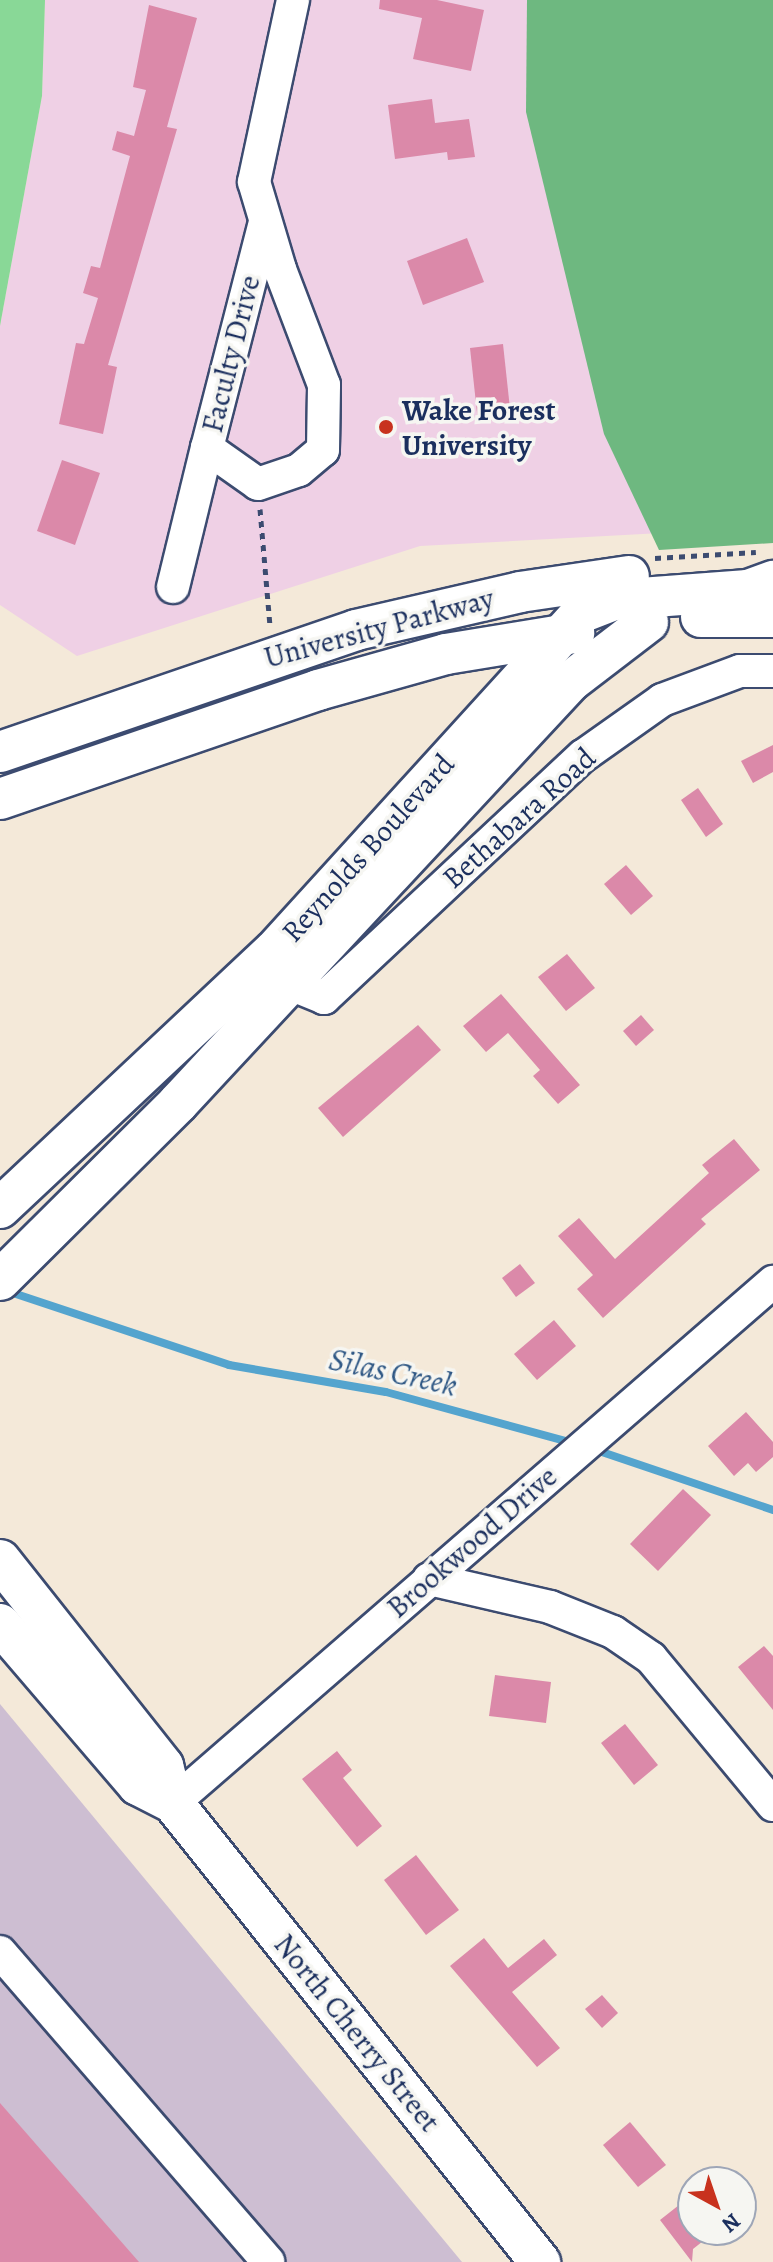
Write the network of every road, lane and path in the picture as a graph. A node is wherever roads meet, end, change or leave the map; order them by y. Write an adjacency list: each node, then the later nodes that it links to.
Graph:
1 (293, 0): 2 (street, Faculty Drive)
2 (265, 222): 3 (street, Faculty Drive); 4 (street, Faculty Drive)
3 (207, 448): 4 (street, Faculty Drive); 7 (street)
4 (258, 484): 11 (path)
5 (773, 571): 13 (main road, University Parkway)
6 (773, 581): 10 (main road, Reynolds Boulevard)
7 (173, 587)
8 (773, 617): 9 (main road, University Parkway)
9 (648, 622): 10 (main road, University Parkway); 15 (main road, Reynolds Boulevard)
10 (564, 634): 14 (main road, University Parkway); 16 (main road, Reynolds Boulevard)
11 (272, 640)
12 (773, 671): 15 (street, Bethabara Road)
13 (0, 752)
14 (0, 799)
15 (290, 984): 17 (main road, Reynolds Boulevard)
16 (0, 1208)
17 (0, 1280)
18 (773, 1282): 20 (street, Brookwood Drive)
19 (0, 1560): 22 (main road, North Cherry Street)
20 (429, 1579): 22 (street, Brookwood Drive); 23 (street)
21 (0, 1624): 22 (main road, North Cherry Street)
22 (173, 1803): 26 (main road, North Cherry Street)
23 (773, 1805)
24 (0, 1952): 25 (street)
25 (269, 2262)
26 (540, 2262)

